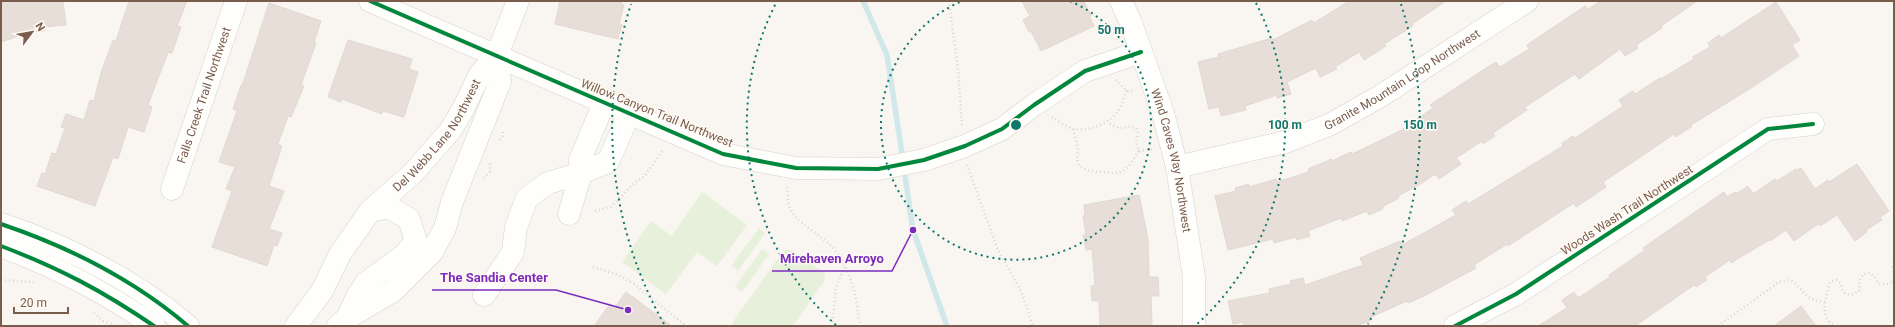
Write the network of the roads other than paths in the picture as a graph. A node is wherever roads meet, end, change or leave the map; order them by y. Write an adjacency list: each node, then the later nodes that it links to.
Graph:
1 (236, 1): 13 (street, Falls Creek Trail Northwest)
2 (370, 1): 7 (street, Willow Canyon Trail Northwest)
3 (518, 1): 7 (street, Del Webb Lane Northwest)
4 (1121, 1): 6 (street, Wind Caves Way Northwest)
5 (1527, 1): 11 (street, Granite Mountain Loop Northwest)
6 (1141, 52): 9 (street, Willow Canyon Trail Northwest); 11 (street, Wind Caves Way Northwest)
7 (497, 55): 8 (street, Willow Canyon Trail Northwest); 14 (street, Del Webb Lane Northwest); 15 (street, Del Webb Lane Northwest)
8 (604, 103): 9 (street, Willow Canyon Trail Northwest); 12 (street)
9 (629, 114): 12 (street)
10 (1813, 124): 26 (street, Woods Wash Trail Northwest)
11 (1177, 167): 25 (street, Wind Caves Way Northwest)
12 (581, 173): 16 (street); 20 (street)
13 (172, 189)
14 (452, 202): 18 (street, Del Webb Lane Northwest); 21 (street, Del Webb Lane Northwest)
15 (370, 210): 18 (street, Del Webb Lane Northwest); 24 (street, Del Webb Lane Northwest)
16 (570, 214)
17 (1, 224): 23 (street)
18 (416, 241): 21 (street, Del Webb Lane Northwest)
19 (1, 246): 22 (street)
20 (484, 295)
21 (342, 322)
22 (154, 326)
23 (188, 326)
24 (296, 326)
25 (1194, 326)
26 (1456, 326)

